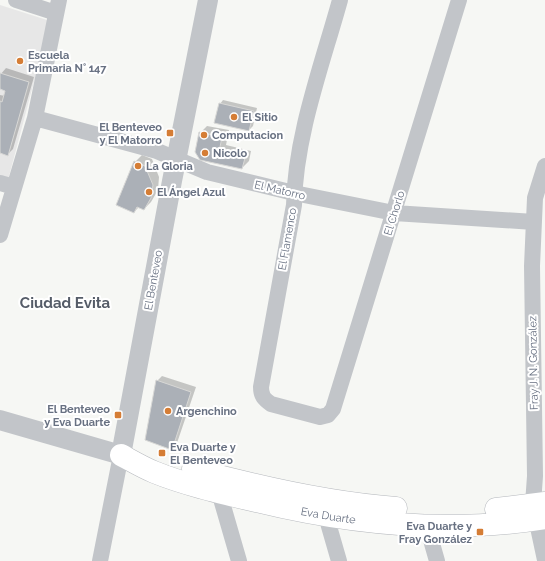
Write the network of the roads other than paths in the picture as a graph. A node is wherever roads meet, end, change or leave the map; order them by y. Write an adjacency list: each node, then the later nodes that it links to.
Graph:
1 (16, 0): 5 (street)
2 (208, 0): 7 (street, El Benteveo)
3 (340, 0): 10 (street, El Flamenco)
4 (459, 0): 11 (street, El Chorlo)
5 (57, 7): 6 (street)
6 (35, 118): 7 (street, El Matorro); 9 (street)
7 (176, 160): 10 (street, El Matorro); 17 (street, El Benteveo)
8 (545, 166): 12 (street, Fray J. N. González)
9 (7, 185): 13 (street)
10 (294, 193): 11 (street, El Matorro); 15 (street, El Flamenco)
11 (394, 213): 12 (street, El Matorro); 15 (street, El Chorlo)
12 (534, 222): 14 (street, Fray J. N. González)
13 (0, 235)
14 (538, 264): 19 (street, Fray J. N. González)
15 (320, 417)
16 (0, 420): 17 (street, Eva Duarte)
17 (121, 455): 18 (main road, Eva Duarte); 19 (main road, Eva Duarte); 23 (street, El Benteveo)
18 (219, 492): 20 (main road, Eva Duarte); 24 (street)
19 (539, 511): 21 (main road, Eva Duarte); 22 (street, Fray J. N. González)
20 (326, 516): 21 (main road, Eva Duarte); 25 (street)
21 (427, 526): 26 (street)
22 (545, 560)
23 (100, 561)
24 (239, 561)
25 (339, 561)
26 (437, 561)

